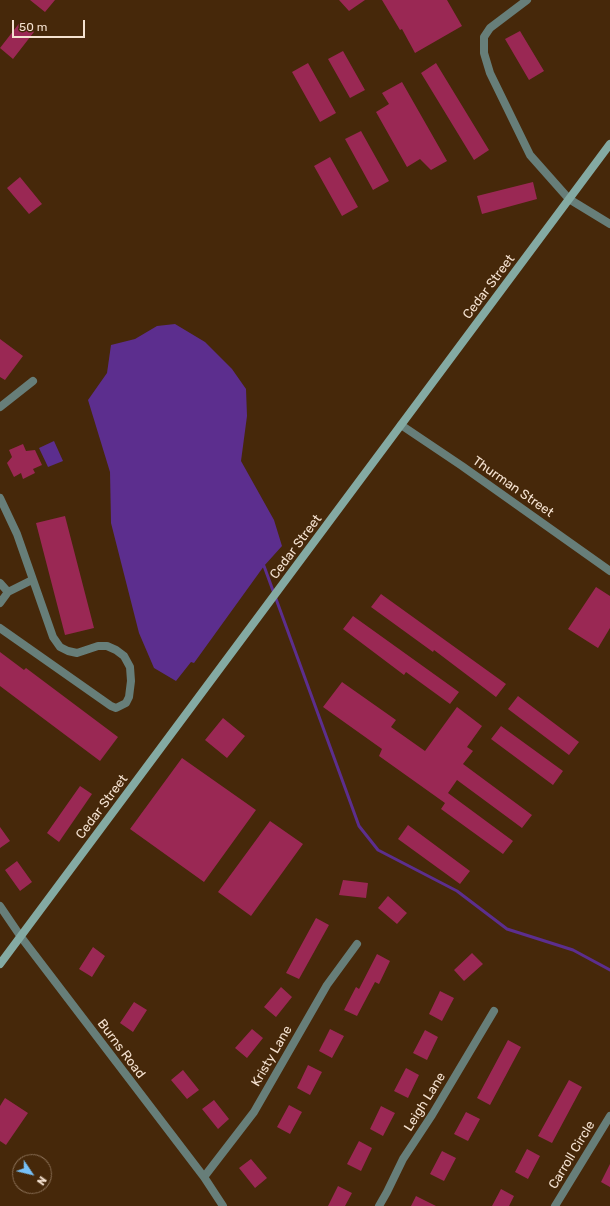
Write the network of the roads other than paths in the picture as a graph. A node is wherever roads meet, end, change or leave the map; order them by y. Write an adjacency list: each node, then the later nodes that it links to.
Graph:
1 (527, 0): 3 (street)
2 (610, 144): 3 (street, Cedar Street)
3 (569, 199): 4 (street); 7 (street, Cedar Street)
4 (610, 224)
5 (33, 381): 6 (street)
6 (2, 403)
7 (401, 425): 9 (street, Thurman Street); 16 (street, Cedar Street)
8 (0, 498): 10 (street)
9 (610, 571)
10 (32, 580): 12 (street); 14 (street)
11 (0, 583): 12 (street)
12 (8, 592): 13 (street)
13 (0, 603)
14 (0, 628)
15 (0, 906): 16 (street, Burns Road)
16 (21, 937): 18 (street, Cedar Street); 21 (street, Burns Road)
17 (357, 944): 21 (street, Kristy Lane)
18 (0, 964)
19 (494, 1011): 23 (street, Leigh Lane)
20 (610, 1116): 24 (street, Carroll Circle)
21 (204, 1177): 22 (street, Burns Road)
22 (223, 1206)
23 (379, 1206)
24 (555, 1206)

